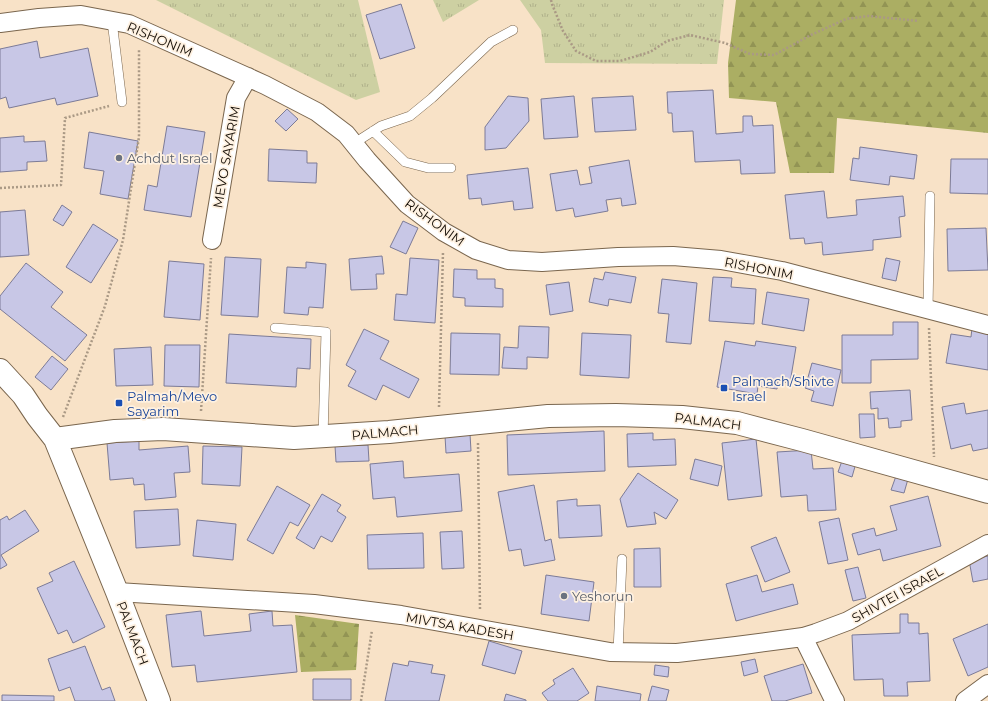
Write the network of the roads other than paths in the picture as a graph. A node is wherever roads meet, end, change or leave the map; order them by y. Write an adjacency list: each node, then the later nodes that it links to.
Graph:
1 (112, 21): 2 (street, RISHONIM); 4 (street, RISHONIM); 5 (lane)
2 (0, 23)
3 (513, 30): 6 (lane)
4 (248, 77): 7 (street, RISHONIM); 10 (street, MEVO SAYARIM)
5 (122, 102)
6 (373, 131): 7 (lane); 8 (lane)
7 (353, 144): 11 (street, RISHONIM)
8 (451, 168)
9 (930, 196): 11 (lane)
10 (212, 240)
11 (928, 310): 12 (street, RISHONIM)
12 (988, 325)
13 (275, 328): 15 (lane)
14 (0, 370): 16 (street)
15 (323, 437): 16 (street, PALMACH); 17 (street, PALMACH)
16 (55, 439): 20 (street, PALMACH)
17 (988, 492)
18 (988, 544): 21 (street, SHIVTEI ISRAEL)
19 (622, 559): 22 (lane)
20 (117, 592): 22 (street, MIVTSA KADESH); 24 (street, PALMACH)
21 (803, 636): 22 (street, MIVTSA KADESH); 25 (street)
22 (618, 652)
23 (988, 684): 26 (street)
24 (162, 700)
25 (835, 701)
26 (966, 701)

